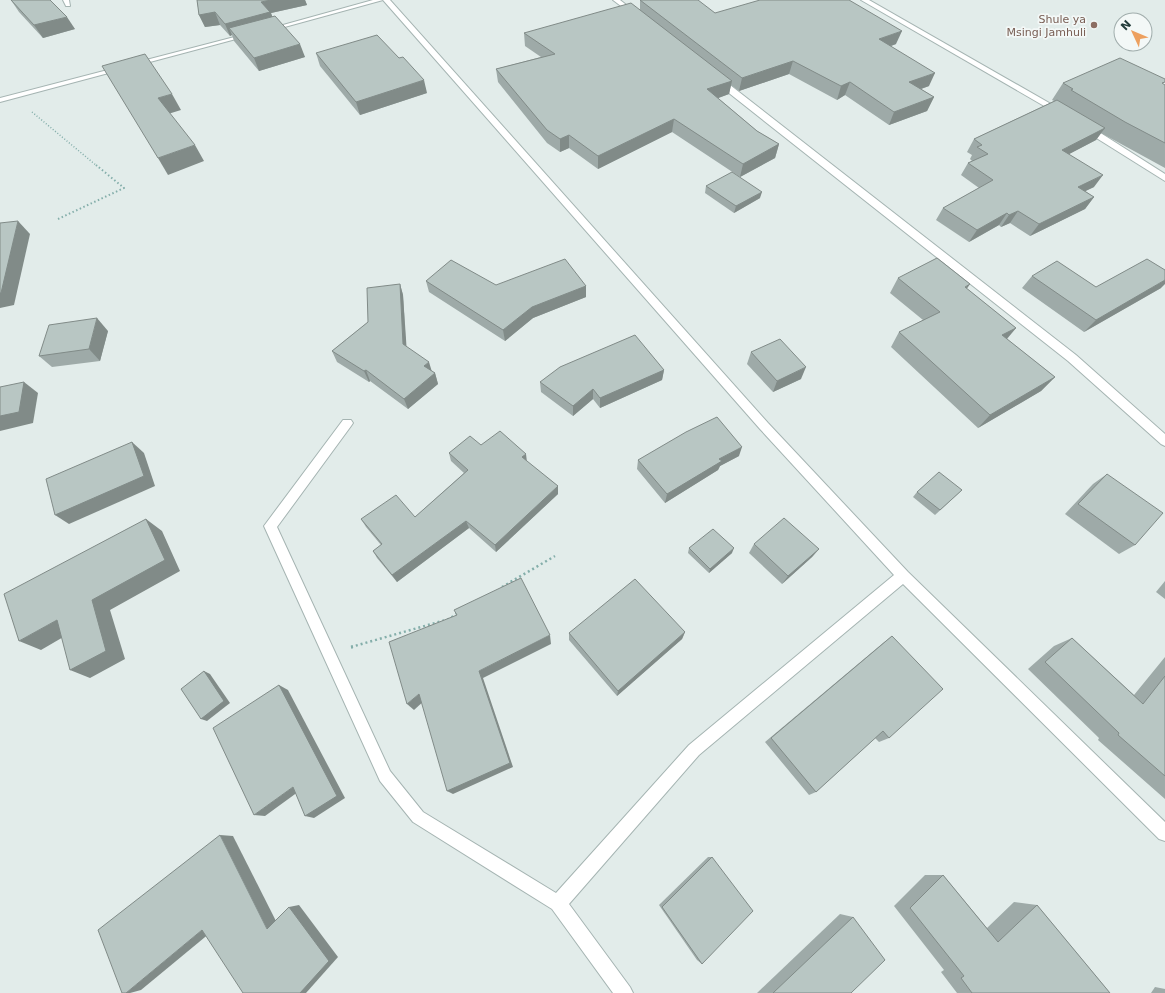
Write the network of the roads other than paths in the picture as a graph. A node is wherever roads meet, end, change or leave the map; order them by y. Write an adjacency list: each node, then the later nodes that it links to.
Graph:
1 (380, 0): 7 (street)
2 (386, 0): 11 (street)
3 (616, 0): 5 (street)
4 (864, 0): 8 (street)
5 (641, 20)
6 (710, 74): 10 (street)
7 (0, 100)
8 (1165, 178)
9 (347, 423): 13 (street)
10 (1165, 441)
11 (903, 576): 12 (street); 13 (street)
12 (1165, 833)
13 (558, 903): 14 (street)
14 (624, 993)

